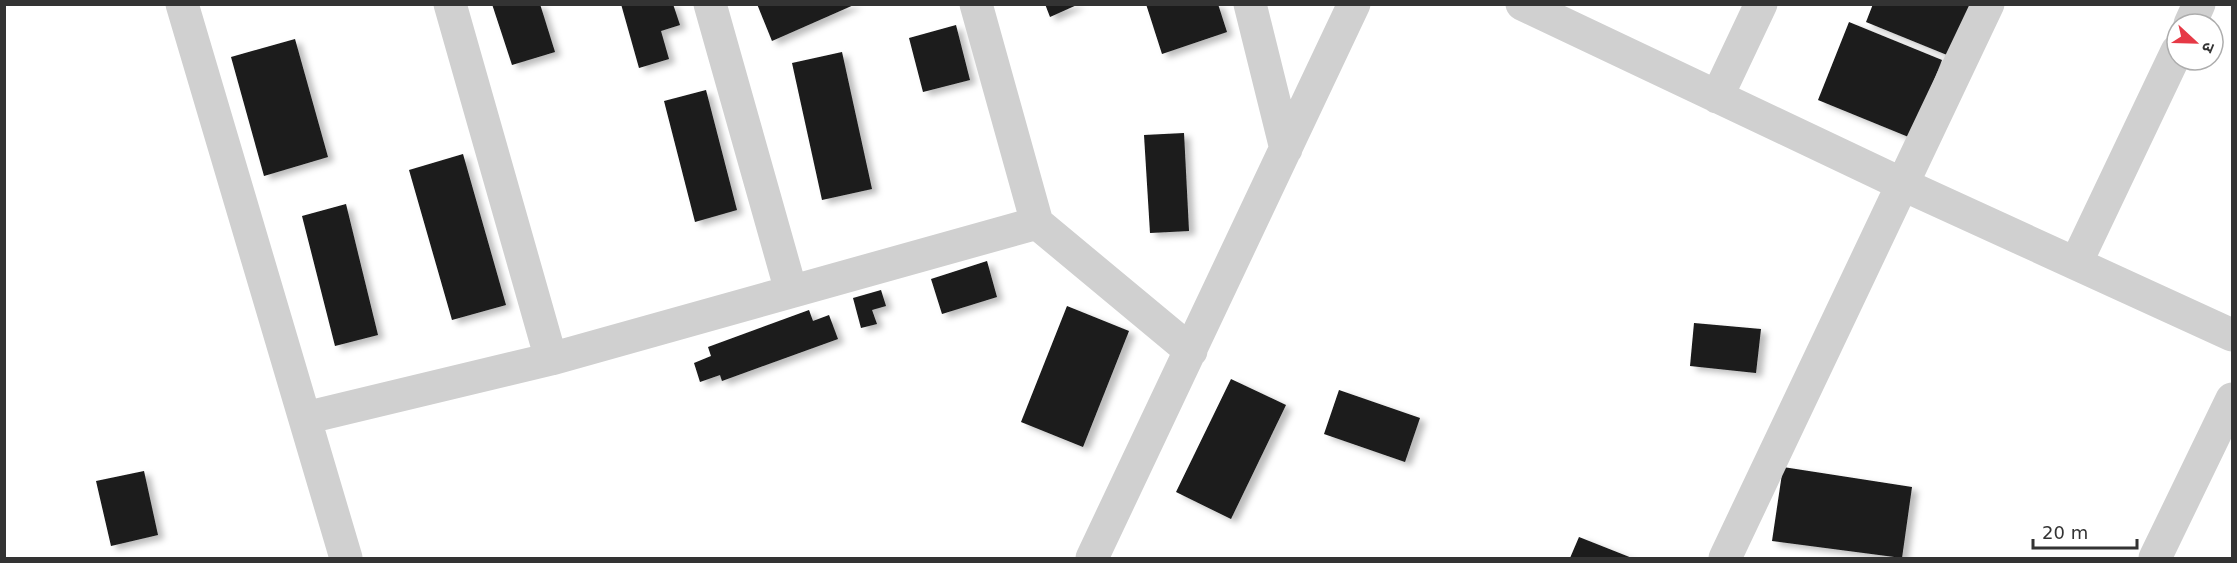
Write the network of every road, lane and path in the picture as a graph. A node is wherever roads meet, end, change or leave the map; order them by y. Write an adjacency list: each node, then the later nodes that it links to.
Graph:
1 (182, 4): 21 (street)
2 (450, 4): 19 (street)
3 (710, 4): 16 (street)
4 (976, 4): 14 (street)
5 (1250, 4): 12 (street)
6 (1354, 4): 12 (street)
7 (1761, 4): 11 (street)
8 (1988, 4): 13 (street)
9 (1539, 8): 11 (street)
10 (2167, 72): 15 (street)
11 (1717, 97): 13 (street)
12 (1286, 149): 18 (street)
13 (1904, 185): 15 (street); 24 (street)
14 (1036, 223): 16 (street); 18 (street)
15 (2076, 264): 17 (street)
16 (791, 291): 19 (street)
17 (2232, 335)
18 (1191, 351): 23 (street)
19 (551, 359): 21 (street)
20 (2232, 399): 25 (street)
21 (305, 418): 22 (street)
22 (346, 558)
23 (1092, 558)
24 (1725, 558)
25 (2155, 558)

